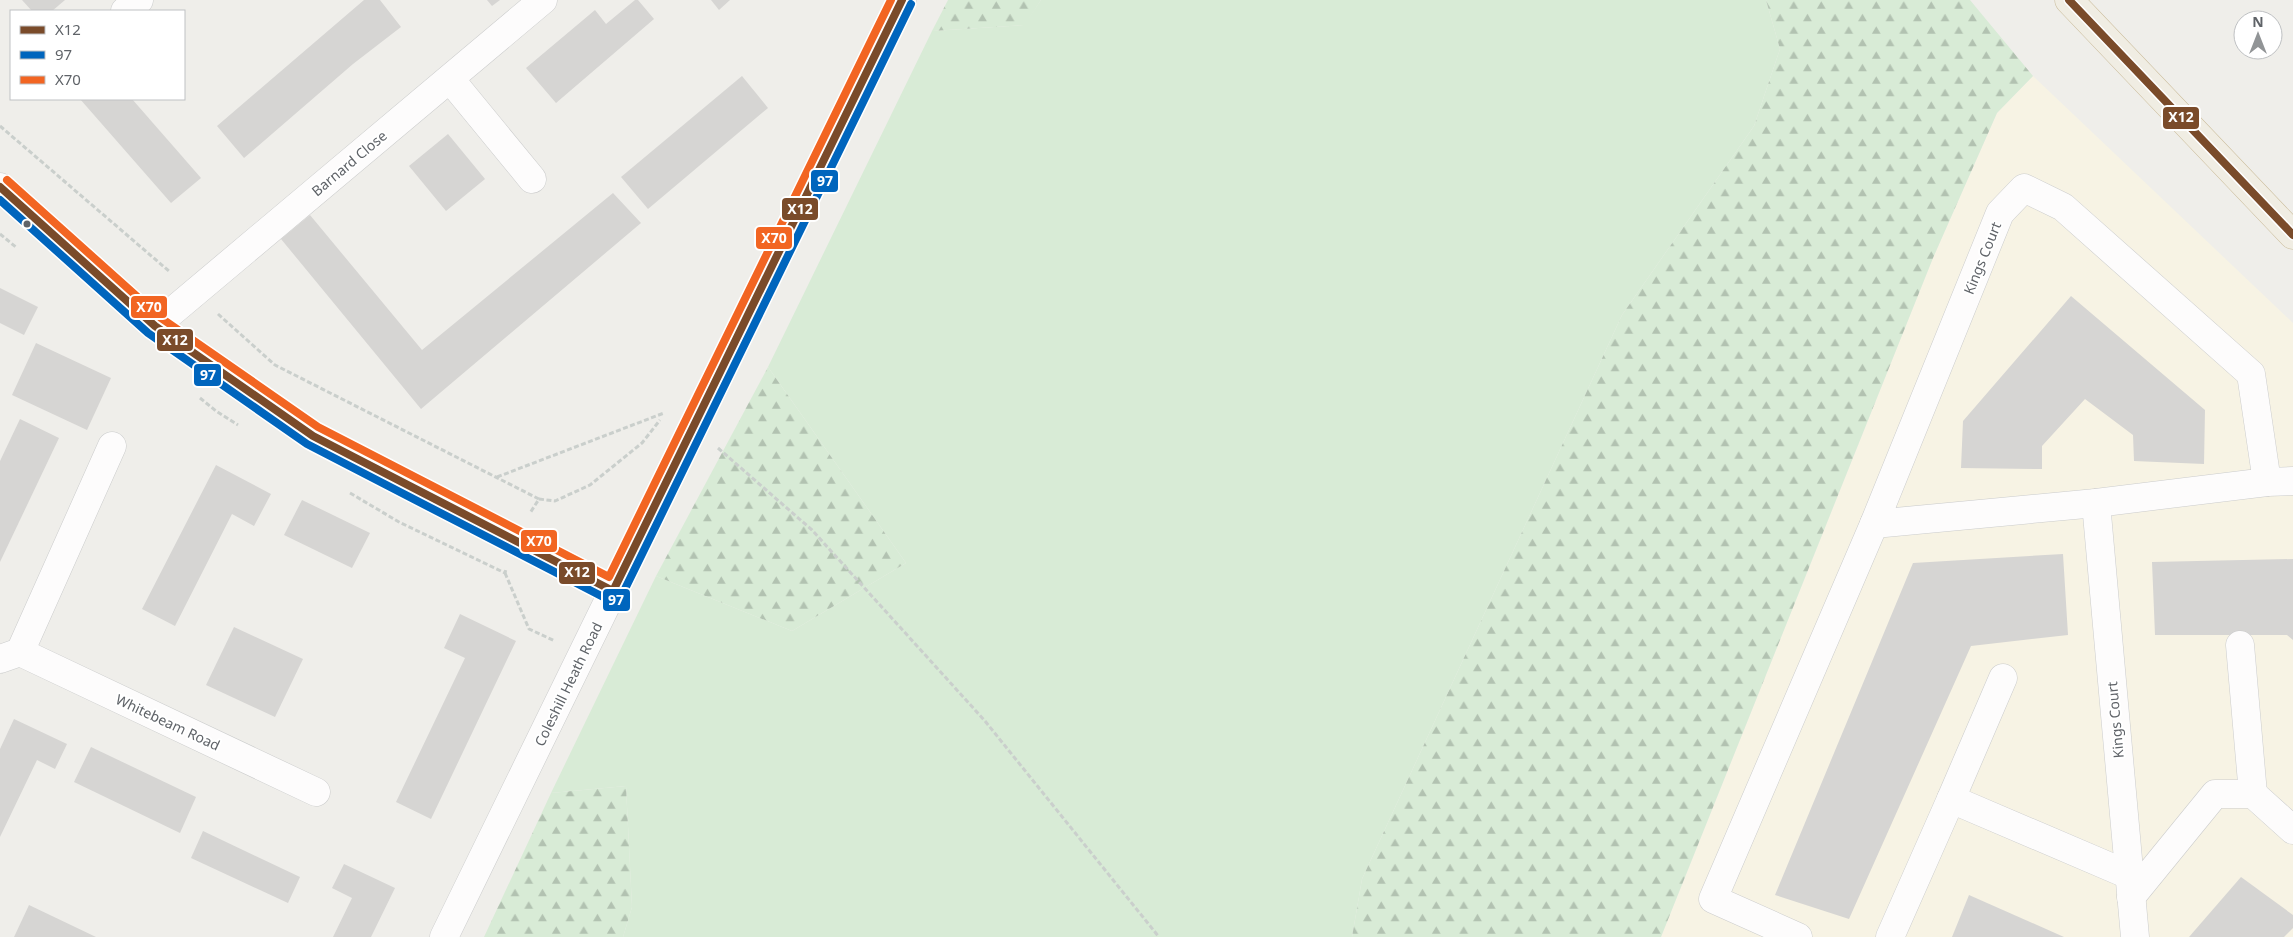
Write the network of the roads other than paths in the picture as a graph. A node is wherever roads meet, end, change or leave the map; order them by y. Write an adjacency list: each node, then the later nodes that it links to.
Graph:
1 (139, 0): 5 (street)
2 (543, 0): 6 (street, Barnard Close)
3 (902, 0): 15 (street, Coleshill Heath Road)
4 (2069, 0): 9 (highway)
5 (126, 10)
6 (450, 79): 7 (street); 10 (street, Barnard Close)
7 (532, 179)
8 (0, 187): 10 (street)
9 (2293, 235)
10 (155, 326): 15 (street)
11 (112, 446): 17 (street, Whitebeam Road)
12 (2280, 482): 13 (street, Kings Court); 14 (street, Kings Court)
13 (2096, 502): 14 (street, Kings Court); 23 (street, Kings Court)
14 (1874, 524): 25 (street)
15 (613, 591): 24 (street, Coleshill Heath Road)
16 (2240, 645): 20 (street)
17 (10, 655): 19 (street, Whitebeam Road)
18 (2003, 678): 21 (street)
19 (316, 792)
20 (2253, 794): 22 (street); 23 (street)
21 (1951, 799): 23 (street); 26 (street)
22 (2293, 830)
23 (2130, 886): 27 (street, Kings Court)
24 (444, 937)
25 (1798, 937)
26 (1890, 937)
27 (2135, 937)

